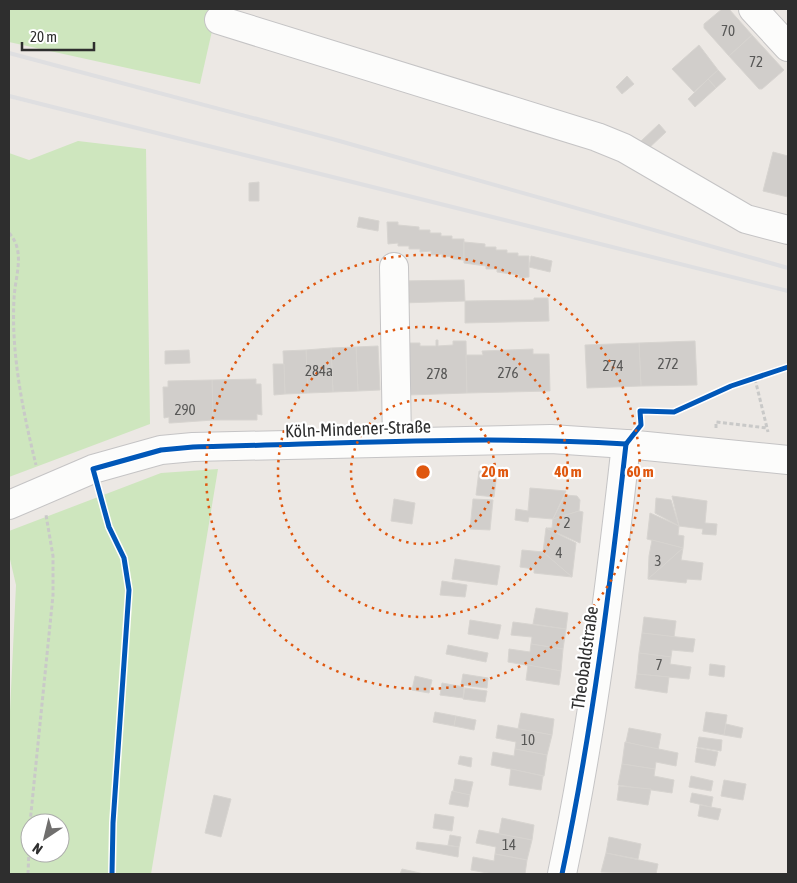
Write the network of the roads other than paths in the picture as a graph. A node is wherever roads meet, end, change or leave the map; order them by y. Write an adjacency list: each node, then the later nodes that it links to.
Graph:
1 (753, 9): 3 (street)
2 (219, 20): 4 (street)
3 (788, 47)
4 (788, 230)
5 (394, 267): 6 (street)
6 (397, 442): 7 (street, Köln-Mindener-Straße); 9 (street, Köln-Mindener-Straße)
7 (626, 444): 8 (street, Köln-Mindener-Straße); 10 (street, Theobaldstraße)
8 (782, 459)
9 (9, 505)
10 (562, 874)

